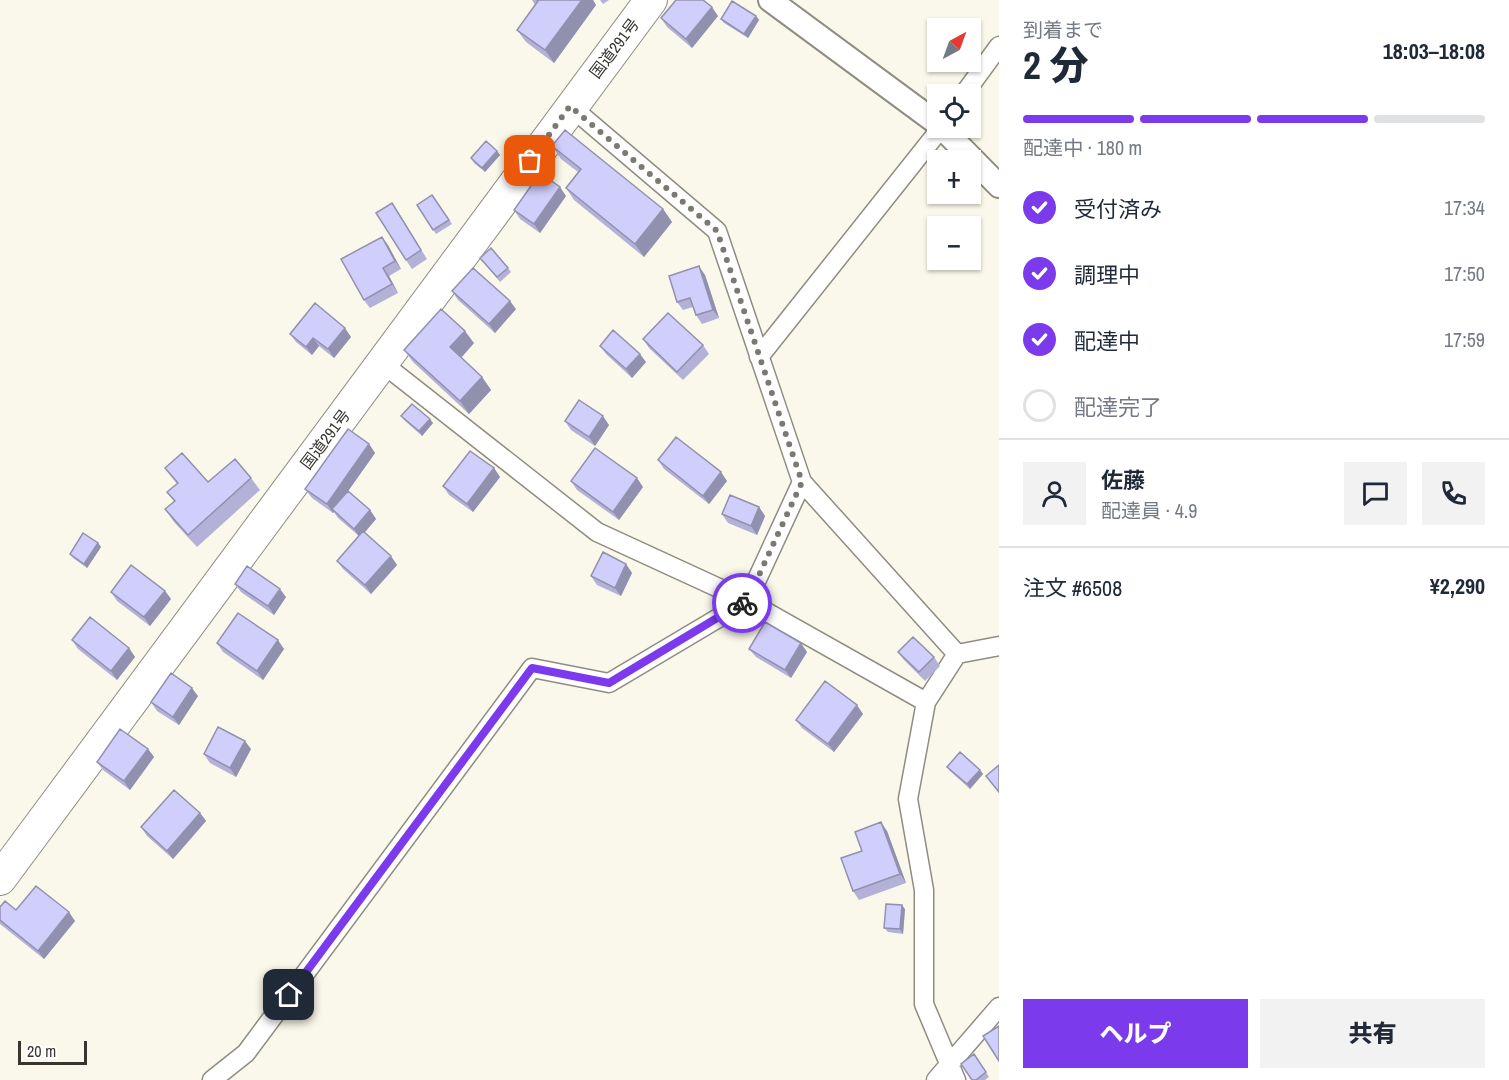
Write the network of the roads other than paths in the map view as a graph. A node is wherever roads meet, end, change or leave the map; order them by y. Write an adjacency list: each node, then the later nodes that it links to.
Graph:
1 (651, 0): 5 (highway, 国道291号)
2 (770, 0): 6 (street)
3 (999, 46): 4 (street)
4 (971, 84)
5 (570, 106): 10 (street); 11 (highway, 国道291号)
6 (927, 116)
7 (933, 138): 10 (street)
8 (951, 138): 9 (street)
9 (999, 186)
10 (759, 357): 12 (street)
11 (382, 363): 13 (street); 17 (highway, 国道291号)
12 (802, 482): 13 (street); 15 (street)
13 (747, 601): 16 (street); 20 (street)
14 (999, 646): 15 (street)
15 (957, 654): 16 (street)
16 (926, 702): 19 (street)
17 (0, 879)
18 (999, 1007): 19 (street)
19 (952, 1072): 21 (street)
20 (212, 1080)
21 (936, 1080)

